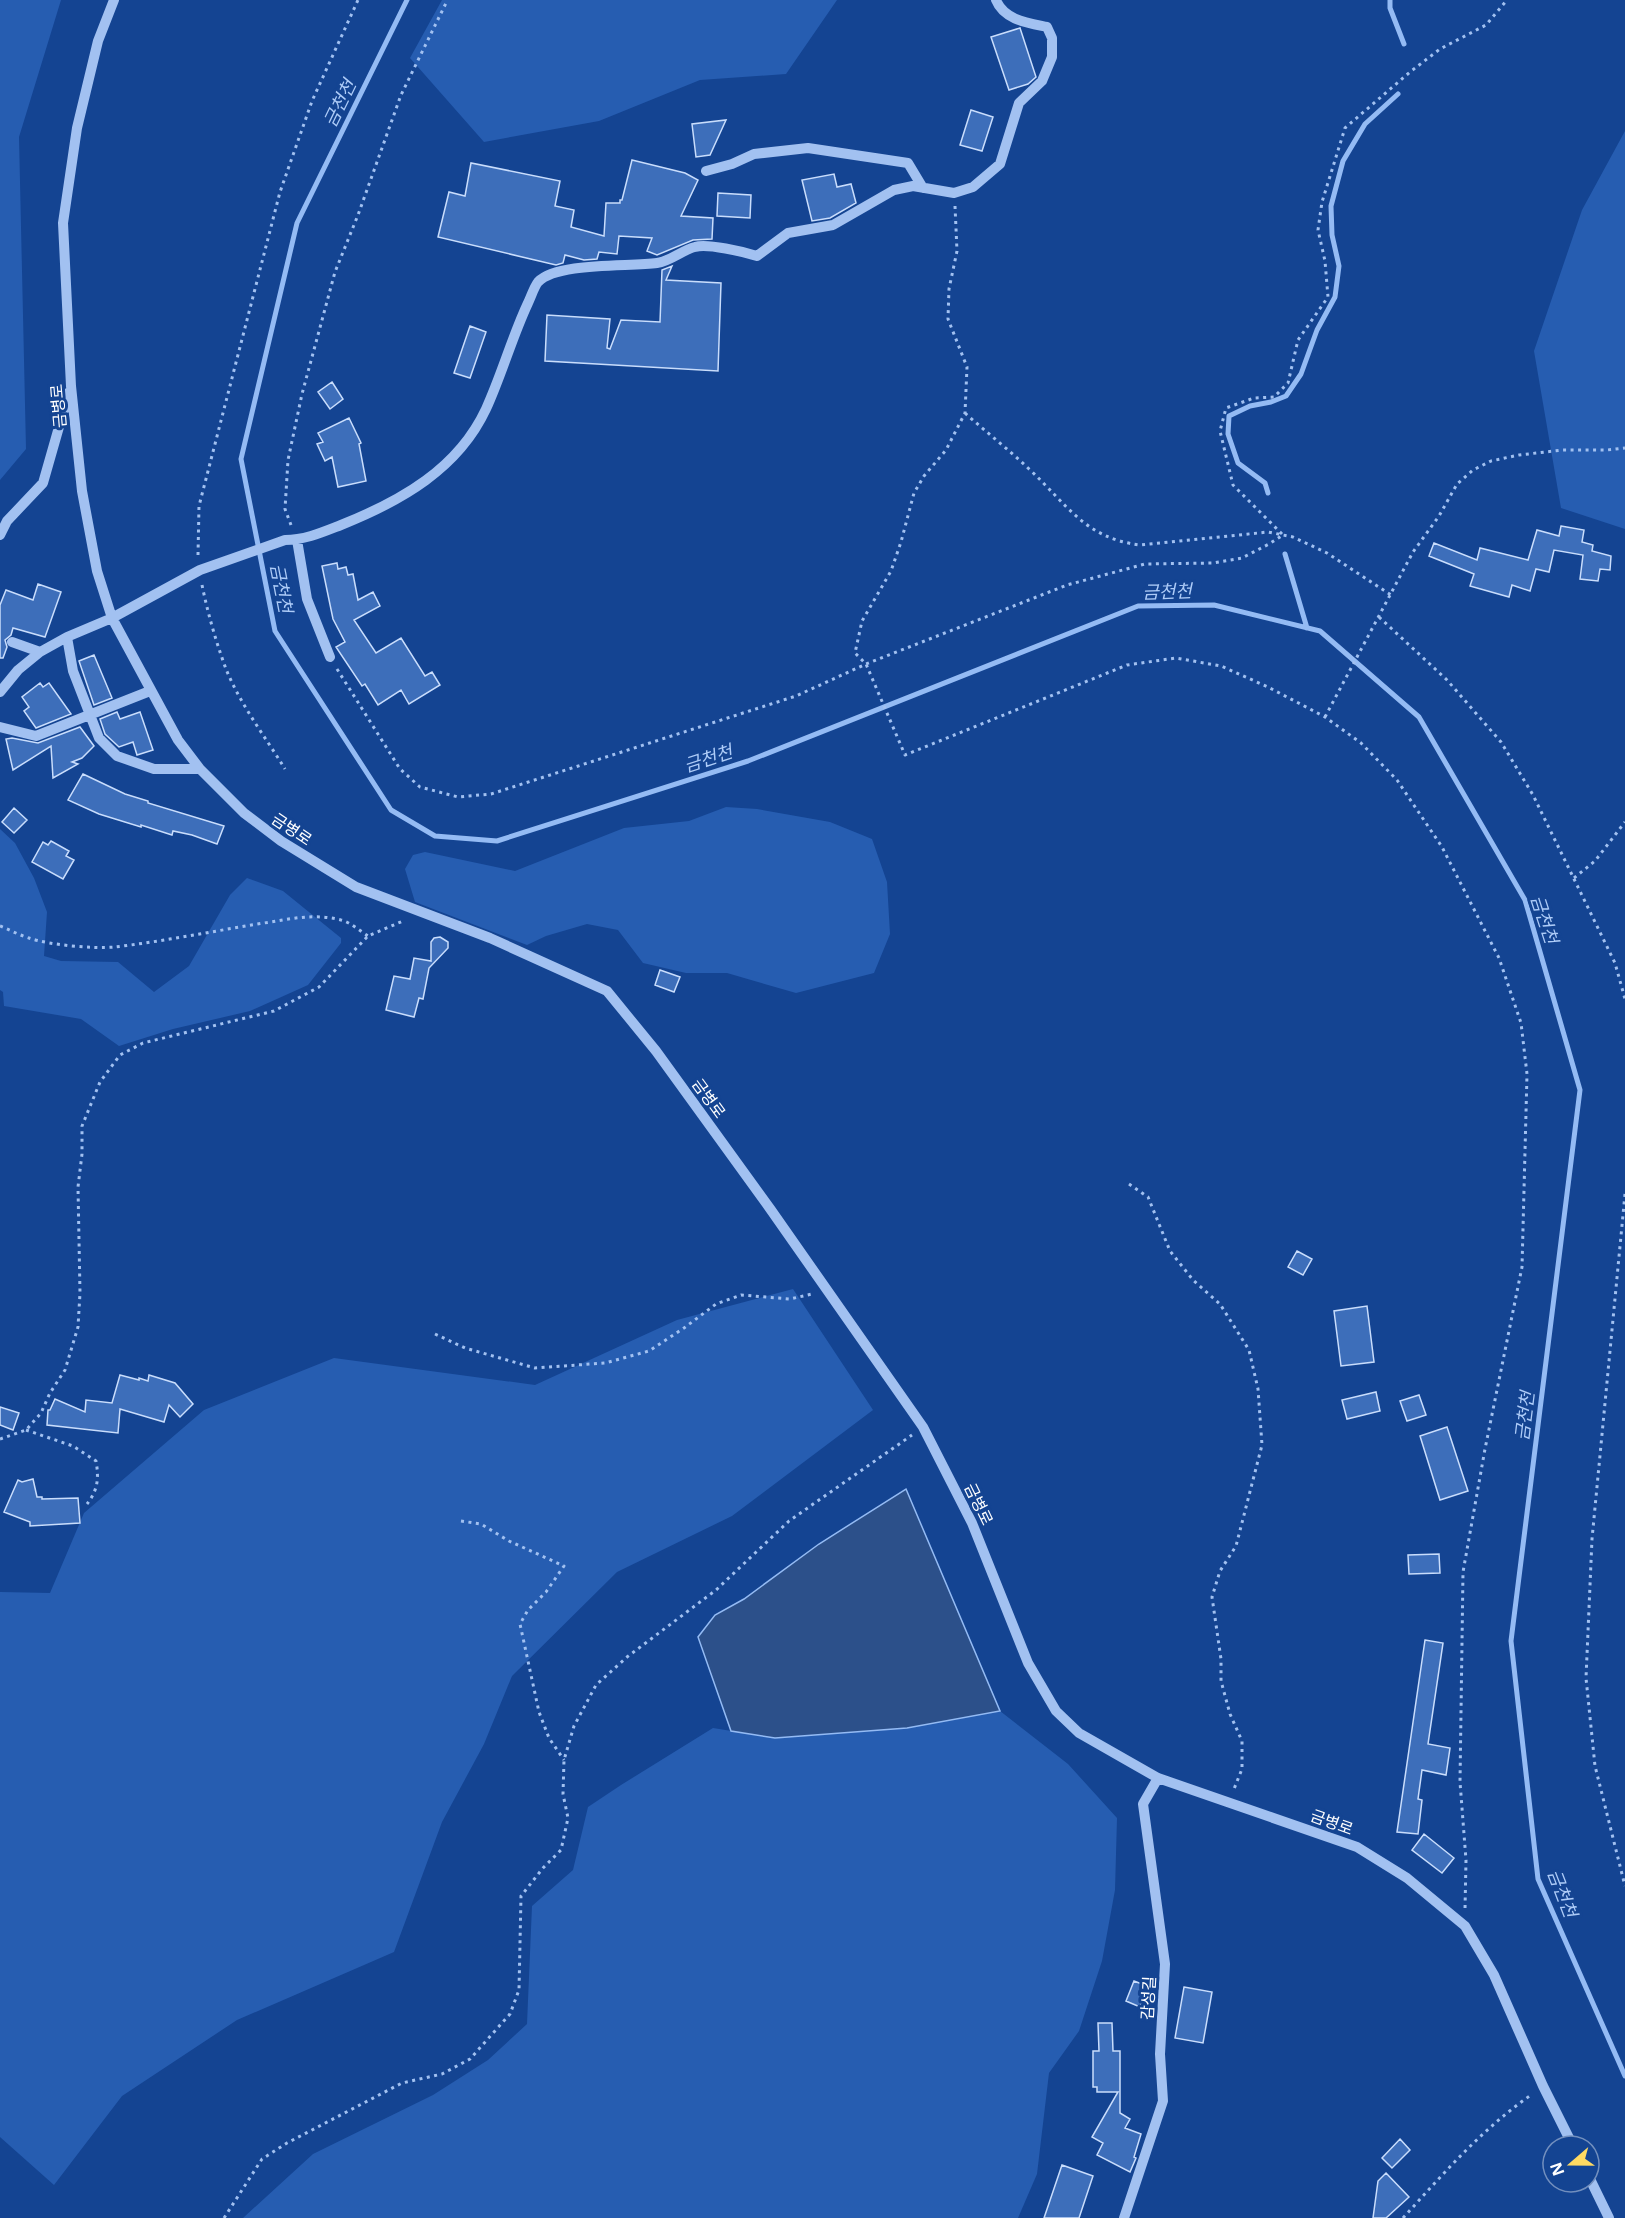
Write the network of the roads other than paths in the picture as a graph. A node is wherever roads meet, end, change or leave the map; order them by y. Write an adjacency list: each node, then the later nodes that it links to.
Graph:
1 (114, 0): 5 (street, 금병로)
2 (996, 0): 4 (street)
3 (706, 171): 4 (street)
4 (923, 188): 7 (street)
5 (71, 386): 6 (street); 8 (street, 금병로)
6 (0, 535)
7 (297, 540): 8 (street); 12 (street)
8 (112, 618): 9 (street); 13 (street, 금병로)
9 (67, 637): 11 (street); 15 (street)
10 (12, 642): 11 (street)
11 (40, 652): 14 (street)
12 (330, 657)
13 (150, 691): 15 (street); 17 (street, 금병로)
14 (0, 692)
15 (91, 716): 16 (street); 17 (street)
16 (0, 727)
17 (200, 769): 18 (street, 금병로)
18 (1158, 1778): 19 (street, 금병로); 21 (street, 감성길)
19 (1567, 2134)
20 (1597, 2194): 22 (street)
21 (1124, 2218)
22 (1609, 2218)

